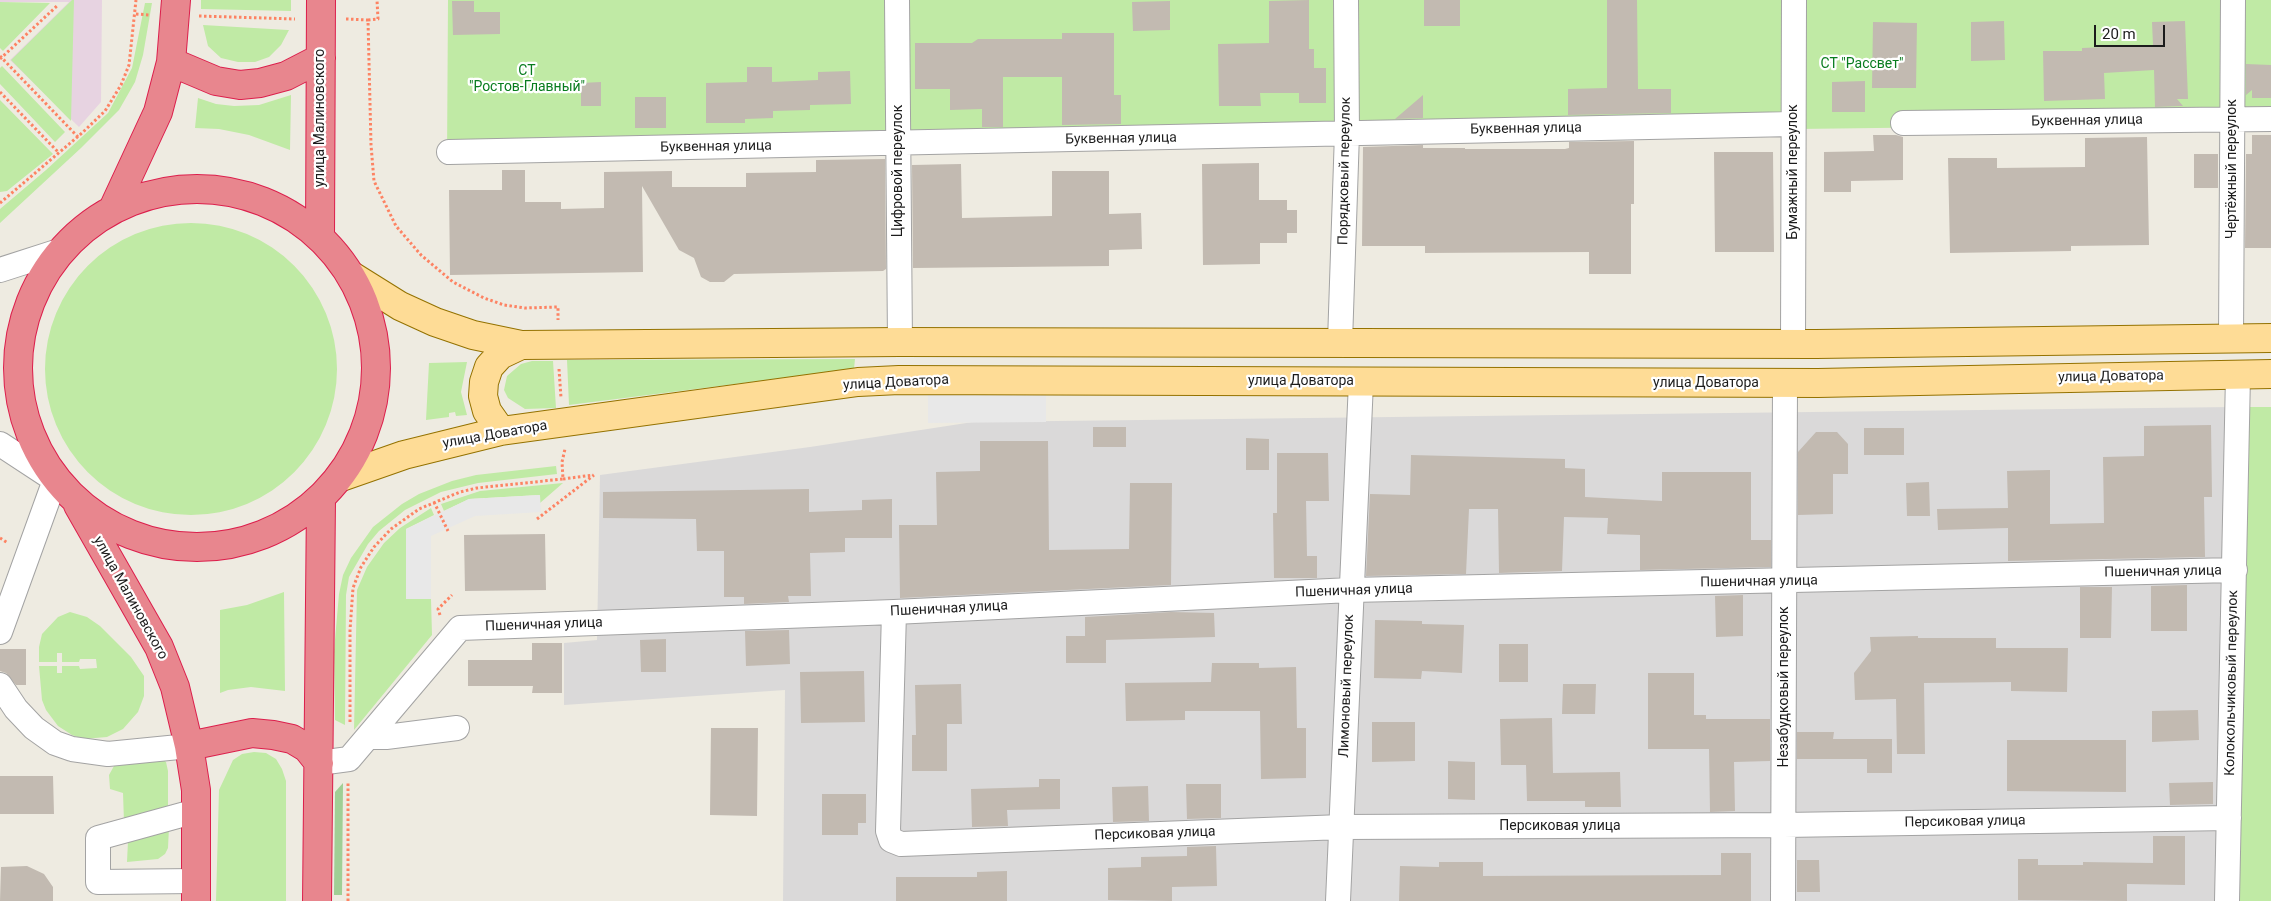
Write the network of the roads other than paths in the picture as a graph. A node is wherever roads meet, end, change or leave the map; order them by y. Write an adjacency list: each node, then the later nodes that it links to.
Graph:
1 (897, 0): 14 (street, Цифровой переулок)
2 (1346, 0): 13 (street, Порядковый переулок)
3 (1794, 0): 12 (street, Бумажный переулок)
4 (2233, 0): 10 (street, Чертёжный переулок)
5 (176, 8): 8 (highway)
6 (321, 10): 7 (highway, улица Малиновского)
7 (321, 58): 8 (highway); 17 (highway, улица Малиновского)
8 (171, 62): 16 (highway)
9 (2271, 118): 10 (street, Буквенная улица)
10 (2233, 119): 11 (street, Буквенная улица); 21 (street, Чертёжный переулок)
11 (1903, 123)
12 (1792, 124): 13 (street, Буквенная улица); 25 (street, Бумажный переулок)
13 (1347, 133): 14 (street, Буквенная улица); 24 (street, Порядковый переулок)
14 (898, 144): 15 (street, Буквенная улица); 23 (street, Цифровой переулок)
15 (449, 152)
16 (113, 209): 17 (highway); 18 (highway)
17 (320, 237): 20 (highway)
18 (60, 251): 19 (street); 34 (highway)
19 (0, 270)
20 (352, 276): 26 (main road); 33 (highway)
21 (2231, 338): 22 (main road); 25 (main road)
22 (2271, 338)
23 (900, 342): 24 (main road); 26 (main road)
24 (1340, 342): 25 (main road)
25 (1792, 344)
26 (521, 345): 31 (main road)
27 (2238, 374): 28 (main road, улица Доватора); 30 (main road, улица Доватора); 37 (street, Колокольчиковый переулок)
28 (2271, 374)
29 (1361, 382): 30 (main road, улица Доватора); 31 (main road, улица Доватора); 39 (street, Лимоновый переулок)
30 (1785, 383): 38 (street, Незабудковый переулок)
31 (501, 431): 33 (main road, улица Доватора)
32 (0, 444): 34 (street)
33 (341, 477): 35 (highway)
34 (55, 480): 36 (highway); 41 (street)
35 (321, 500): 36 (highway); 46 (highway)
36 (78, 505): 45 (highway, улица Малиновского)
37 (2235, 570): 38 (street, Пшеничная улица); 48 (street, Колокольчиковый переулок)
38 (1784, 581): 39 (street, Пшеничная улица); 49 (street, Незабудковый переулок)
39 (1351, 590): 40 (street, Пшеничная улица); 50 (street, Лимоновый переулок)
40 (894, 612): 44 (street, Пшеничная улица); 50 (street, Персиковая улица)
41 (0, 632)
42 (0, 685): 45 (street)
43 (457, 728): 44 (street)
44 (369, 737): 46 (street)
45 (189, 746): 46 (highway); 47 (highway, улица Малиновского)
46 (319, 763): 52 (highway)
47 (196, 811): 51 (highway, улица Малиновского); 51 (street)
48 (2229, 818): 49 (street, Персиковая улица); 55 (street, Колокольчиковый переулок)
49 (1784, 825): 50 (street, Персиковая улица); 54 (street, Незабудковый переулок)
50 (1342, 827): 53 (street, Лимоновый переулок)
51 (196, 891)
52 (317, 901)
53 (1338, 901)
54 (1783, 901)
55 (2227, 901)

